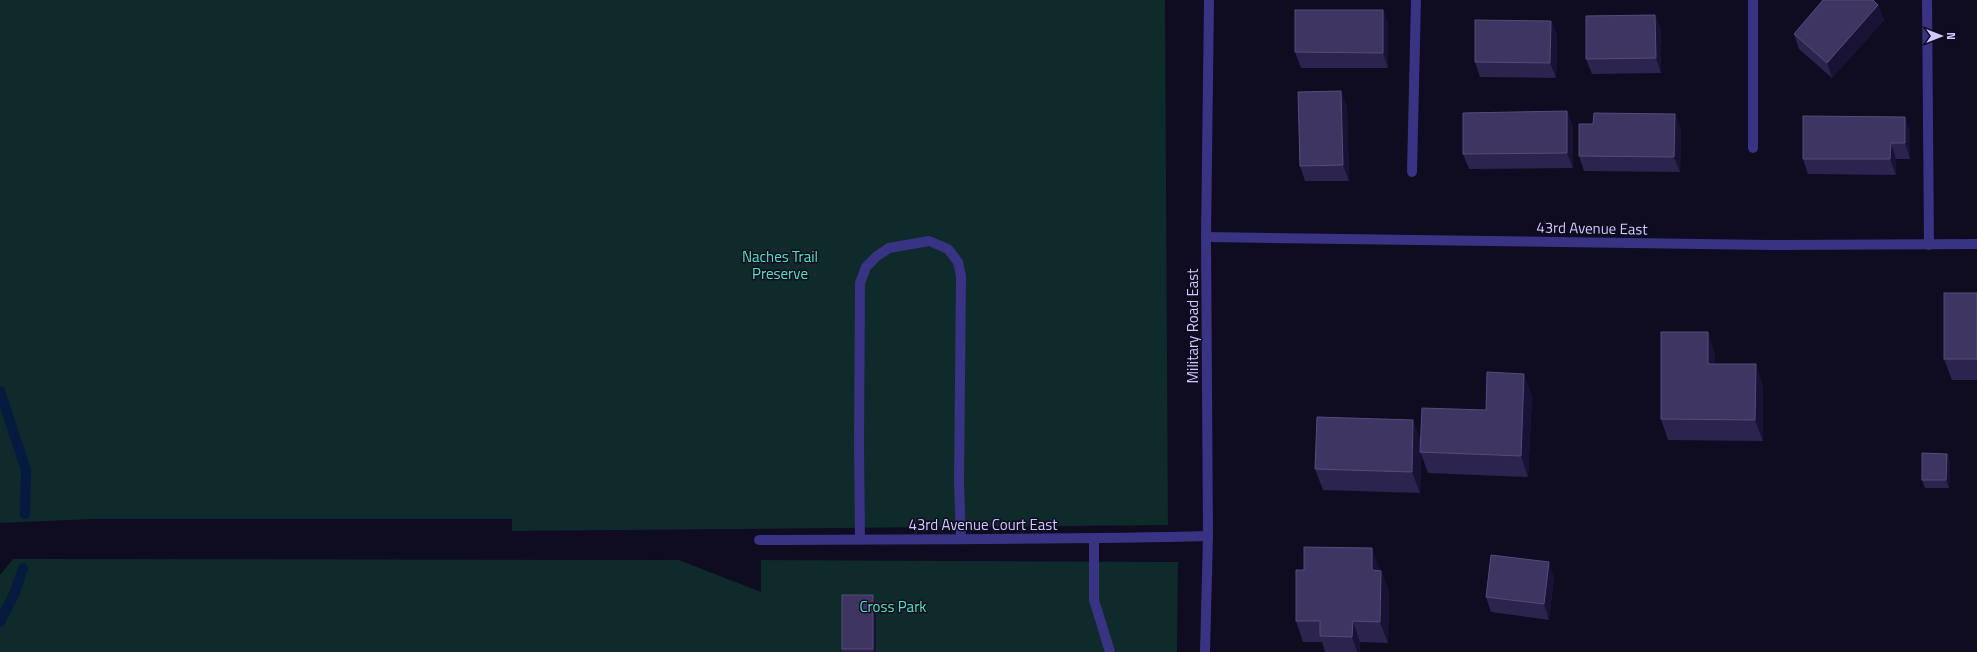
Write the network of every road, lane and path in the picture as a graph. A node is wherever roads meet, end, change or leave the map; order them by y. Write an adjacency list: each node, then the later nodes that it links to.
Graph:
1 (1209, 0): 7 (street, Military Road East)
2 (1416, 0): 6 (street)
3 (1753, 0): 5 (street)
4 (1927, 0): 9 (street)
5 (1753, 148)
6 (1412, 172)
7 (1206, 237): 9 (street, 43rd Avenue East); 10 (street, Military Road East)
8 (1977, 244): 9 (street, 43rd Avenue East)
9 (1929, 245)
10 (1208, 536): 13 (street, 43rd Avenue Court East); 16 (street, Military Road East)
11 (961, 538): 12 (street, 43rd Avenue Court East); 12 (street); 13 (street, 43rd Avenue Court East)
12 (860, 539): 14 (street, 43rd Avenue Court East)
13 (1094, 539): 15 (street)
14 (759, 540)
15 (1110, 652)
16 (1205, 652)

